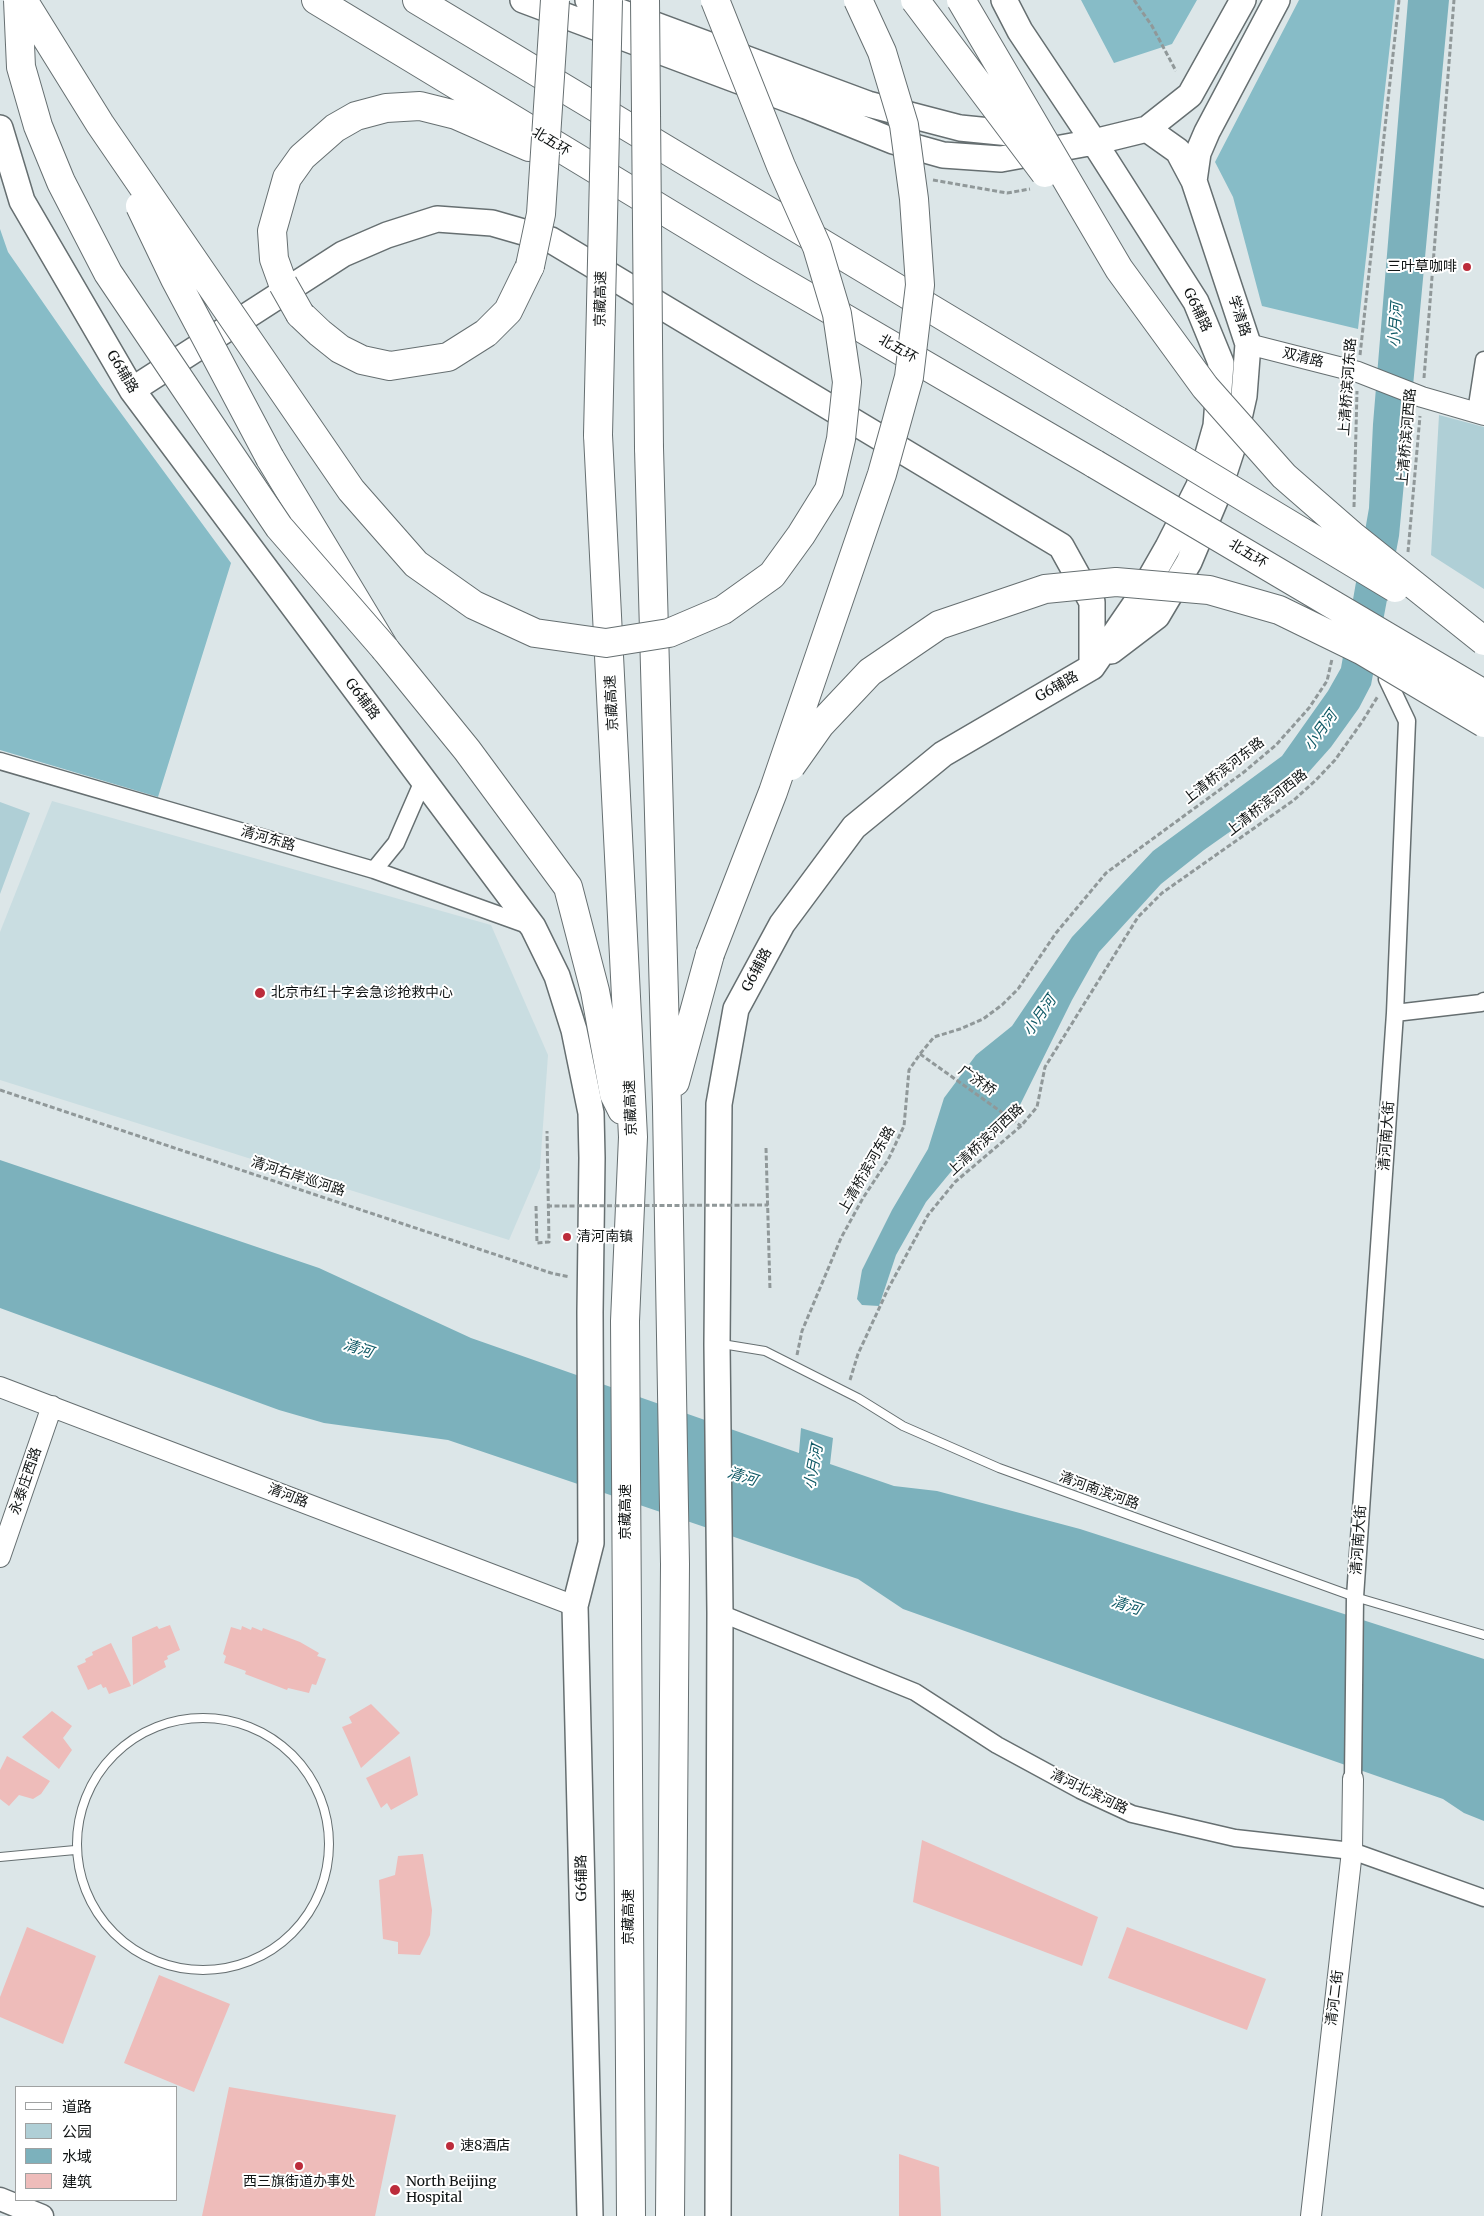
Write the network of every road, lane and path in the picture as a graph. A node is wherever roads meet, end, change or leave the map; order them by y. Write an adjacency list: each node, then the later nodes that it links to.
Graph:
1 (18, 0): 37 (highway, bridge)
2 (23, 0): 21 (highway, bridge)
3 (316, 0): 27 (highway, 北五环)
4 (417, 0): 36 (highway, bridge)
5 (523, 0): 24 (main road)
6 (555, 0): 27 (highway, bridge)
7 (588, 0): 24 (main road)
8 (608, 0): 55 (highway, 京藏高速, bridge)
9 (645, 0): 52 (highway, bridge)
10 (715, 0): 21 (highway, bridge)
11 (858, 0): 45 (highway, bridge)
12 (915, 0): 26 (highway, bridge)
13 (961, 0): 26 (highway, bridge)
14 (1004, 0): 24 (main road, G6辅路)
15 (1134, 0): 20 (path)
16 (1243, 0): 23 (main road)
17 (1277, 0): 25 (main road, 学清路)
18 (1400, 0): 30 (path, 上清桥滨河东路)
19 (1454, 0): 32 (path, 上清桥滨河西路)
20 (1176, 71)
21 (100, 124): 37 (highway, bridge)
22 (0, 128): 31 (main road, G6辅路)
23 (1147, 129): 24 (main road); 25 (main road)
24 (1094, 142): 39 (main road, G6辅路)
25 (1194, 181): 28 (main road, 学清路)
26 (1119, 269): 36 (highway, bridge)
27 (762, 270): 41 (highway, 北五环, bridge)
28 (1248, 344): 30 (street, 双清路); 39 (main road, 学清路)
29 (1484, 360): 33 (street)
30 (1358, 372): 32 (street, 双清路); 34 (path, 上清桥滨河东路)
31 (132, 390): 39 (main road); 44 (main road, G6辅路)
32 (1418, 395): 33 (street); 35 (path, 上清桥滨河西路)
33 (1480, 413)
34 (1354, 510)
35 (1407, 562)
36 (1484, 641)
37 (385, 649): 55 (highway)
38 (1332, 655): 50 (path, 上清桥滨河东路)
39 (1092, 667): 62 (main road, G6辅路)
40 (1386, 679): 49 (street, 清河南大街); 53 (path, 上清桥滨河西路)
41 (1484, 694)
42 (1484, 723): 45 (highway, bridge)
43 (0, 761): 46 (street, 清河东路)
44 (423, 781): 46 (street); 47 (main road, G6辅路)
45 (773, 792): 52 (highway, bridge)
46 (374, 870): 47 (street, 清河东路)
47 (533, 927): 60 (main road, G6辅路)
48 (1484, 1001): 49 (street)
49 (1395, 1013): 68 (street, 清河南大街)
50 (920, 1054): 53 (path, 广济桥); 63 (path, 上清桥滨河东路)
51 (0, 1090): 60 (path, 清河右岸巡河路)
52 (667, 1107): 81 (highway)
53 (1021, 1126): 65 (path, 上清桥滨河西路)
54 (546, 1131): 59 (path)
55 (633, 1137): 80 (highway, 京藏高速)
56 (766, 1148): 57 (path)
57 (768, 1204): 59 (path, bridge); 61 (path)
58 (536, 1206): 59 (path)
59 (547, 1206)
60 (590, 1281): 69 (main road, G6辅路)
61 (770, 1290)
62 (717, 1344): 63 (lane, 清河南滨河路); 70 (main road, G6辅路)
63 (795, 1367): 65 (lane, 清河南滨河路)
64 (0, 1387): 66 (street, 清河路)
65 (846, 1392): 68 (lane, 清河南滨河路)
66 (52, 1406): 67 (street, 永泰庄西路); 69 (street, 清河路)
67 (0, 1557)
68 (1355, 1597): 71 (lane, 清河南滨河路); 72 (street, 清河南大街)
69 (575, 1606): 79 (main road, G6辅路)
70 (720, 1613): 74 (street, 清河北滨河路); 82 (main road)
71 (1484, 1635)
72 (1354, 1779): 74 (street, 清河二街)
73 (75, 1850): 73 (lane); 75 (lane)
74 (1352, 1851): 76 (street, 清河北滨河路); 83 (street, 清河二街)
75 (0, 1857)
76 (1484, 1898)
77 (0, 2199): 78 (main road)
78 (42, 2216)
79 (590, 2216)
80 (631, 2216)
81 (670, 2216)
82 (718, 2216)
83 (1311, 2216)

